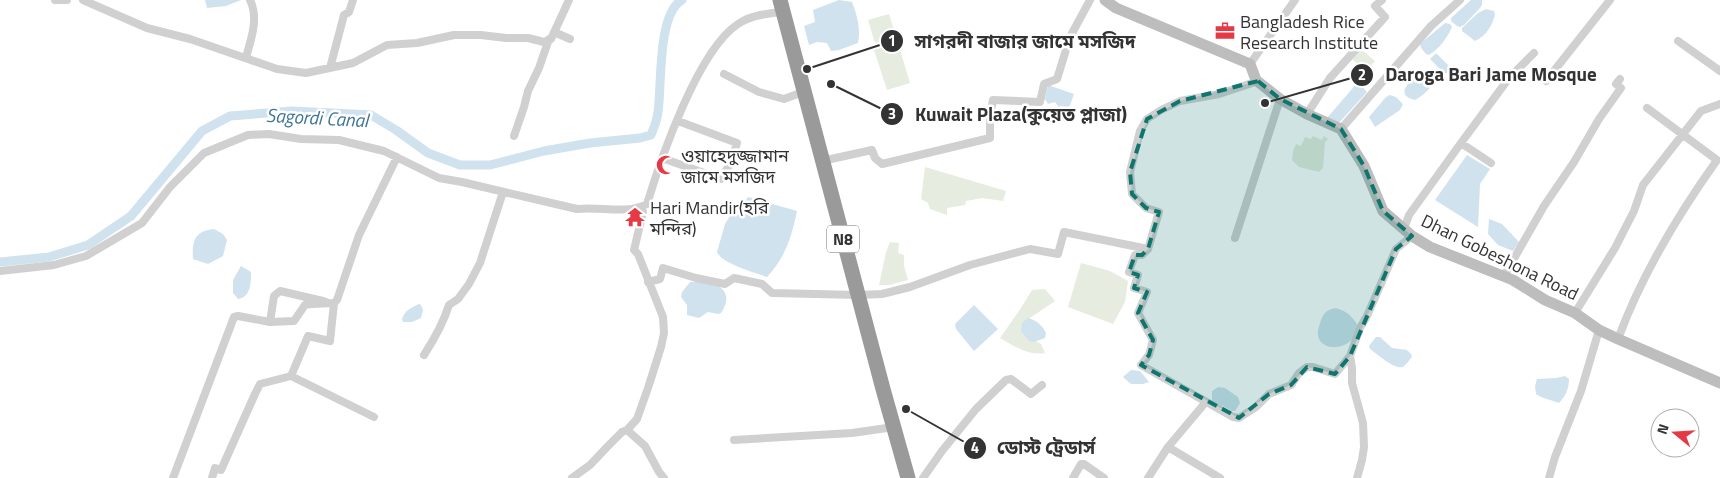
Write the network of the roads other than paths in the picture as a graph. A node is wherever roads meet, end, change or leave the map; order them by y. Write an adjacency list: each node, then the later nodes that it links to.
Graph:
1 (55, 0): 2 (street)
2 (67, 0)
3 (82, 0): 19 (street)
4 (250, 0): 19 (street)
5 (354, 0): 21 (street)
6 (569, 0): 14 (street)
7 (1090, 0): 39 (street)
8 (1105, 0): 20 (street)
9 (1295, 0): 20 (street)
10 (1382, 0): 31 (street)
11 (1460, 0): 33 (street)
12 (1610, 0): 26 (street)
13 (781, 6): 27 (highway, N8); 32 (street)
14 (554, 32): 15 (street); 16 (street)
15 (549, 39): 21 (street); 35 (street)
16 (570, 39)
17 (1678, 42): 22 (street)
18 (1534, 53): 36 (street)
19 (246, 57): 21 (street)
20 (1250, 64): 25 (street)
21 (330, 68)
22 (1720, 71)
23 (724, 74): 27 (street)
24 (1620, 79): 47 (street)
25 (1258, 81): 28 (street); 45 (street)
26 (1546, 81)
27 (803, 92): 39 (highway, N8)
28 (1280, 99): 31 (street); 44 (street)
29 (1720, 104): 34 (street)
30 (1647, 108): 34 (street)
31 (1307, 114): 33 (street)
32 (678, 121): 38 (street); 38 (street)
33 (1341, 129): 43 (street, Dhan Gobeshona Road)
34 (1682, 134): 51 (street); 54 (street)
35 (514, 136)
36 (1461, 143): 40 (street); 43 (street)
37 (397, 157): 41 (street); 46 (street); 50 (street)
38 (662, 158): 42 (street)
39 (822, 160): 49 (highway, N8)
40 (1491, 163)
41 (503, 192): 42 (street); 55 (street)
42 (641, 207): 48 (street)
43 (1408, 232): 47 (street, Dhan Gobeshona Road); 56 (street)
44 (1235, 238)
45 (1148, 248): 49 (street); 60 (street)
46 (0, 272)
47 (1504, 276): 51 (street, Dhan Gobeshona Road)
48 (648, 282): 49 (street); 63 (street)
49 (858, 296): 62 (highway, N8)
50 (331, 303): 52 (street); 52 (street); 57 (street)
51 (1575, 313): 53 (street, Dhan Gobeshona Road)
52 (270, 322): 66 (street)
53 (1599, 330): 54 (street, Dhan Gobeshona Road); 77 (street)
54 (1618, 339): 58 (street, Dhan Gobeshona Road)
55 (424, 355)
56 (1350, 356): 60 (street); 76 (street)
57 (291, 376): 61 (street); 67 (street)
58 (1720, 383)
59 (1042, 386): 71 (street)
60 (1205, 403): 65 (street)
61 (374, 417)
62 (894, 427): 64 (street); 70 (highway, N8)
63 (627, 430): 68 (street); 69 (street)
64 (734, 440)
65 (1168, 447): 74 (street); 75 (street)
66 (173, 478)
67 (212, 478)
68 (572, 478)
69 (664, 478)
70 (908, 478)
71 (923, 478)
72 (1073, 478): 73 (street)
73 (1104, 478)
74 (1148, 478)
75 (1220, 478)
76 (1357, 478)
77 (1549, 478)

